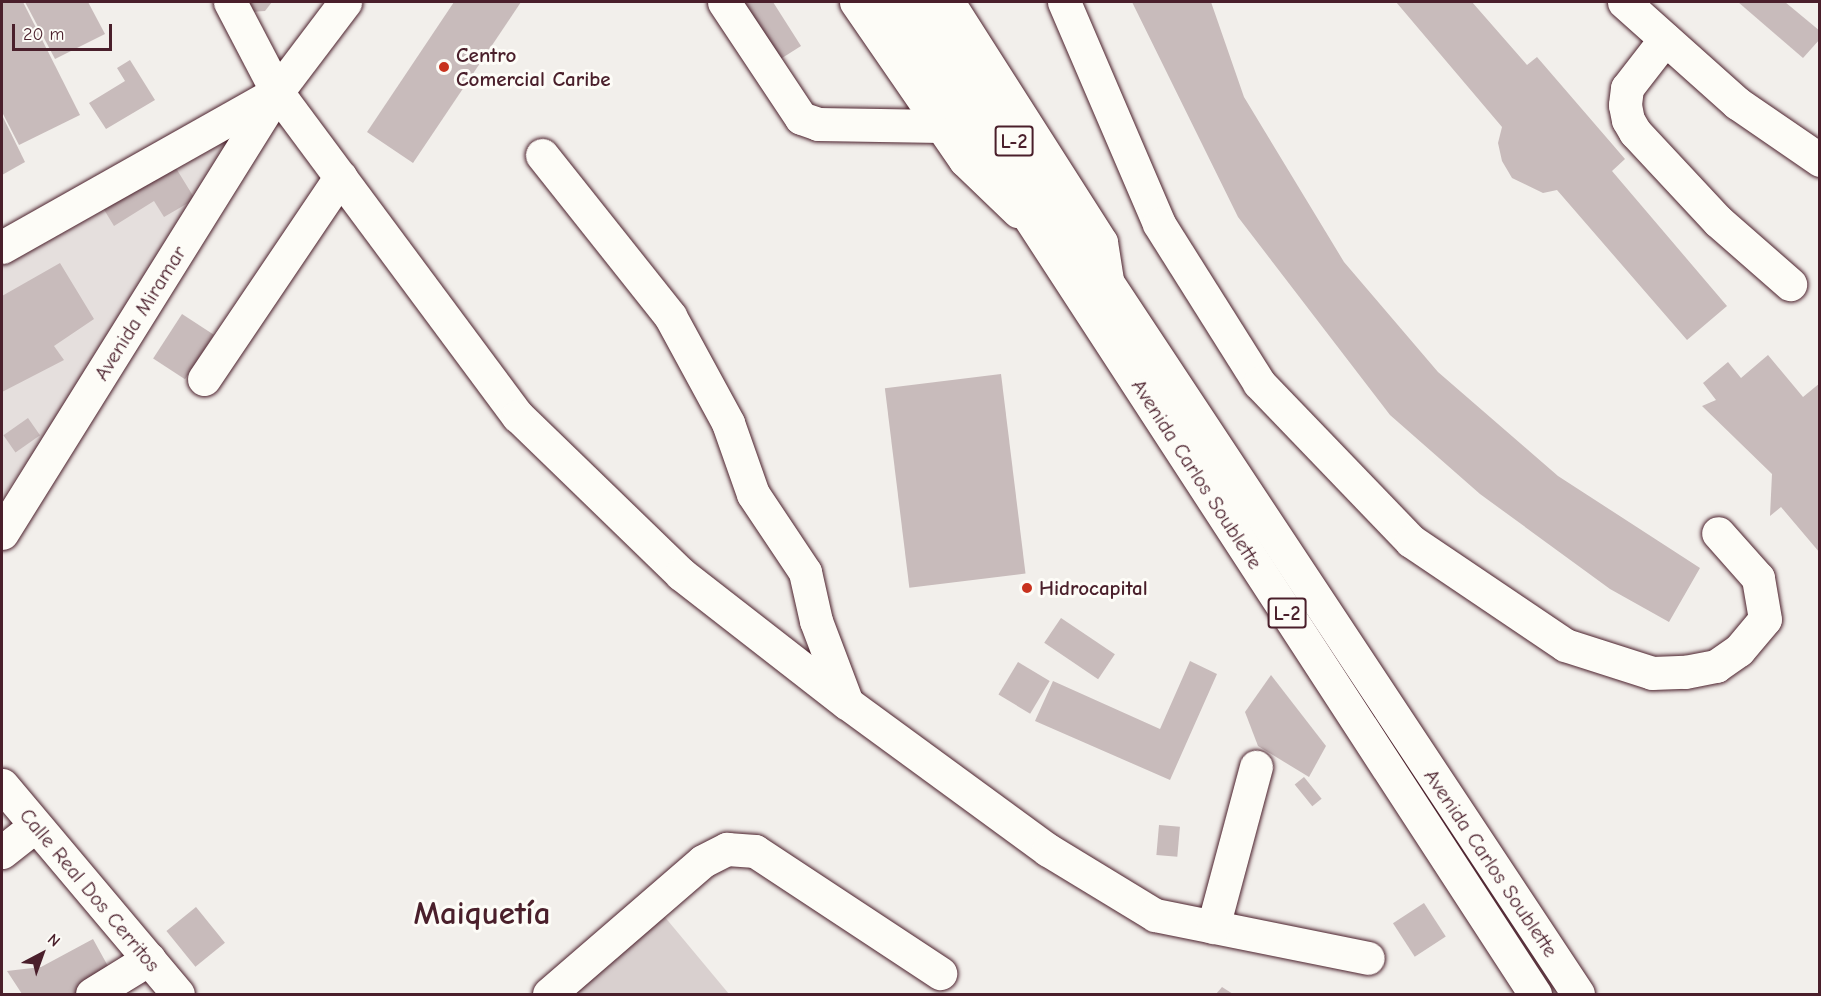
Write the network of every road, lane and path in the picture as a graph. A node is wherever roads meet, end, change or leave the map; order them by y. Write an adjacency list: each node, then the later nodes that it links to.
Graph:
1 (230, 2): 13 (street)
2 (345, 2): 13 (street, Avenida Miramar)
3 (724, 2): 14 (street)
4 (856, 2): 14 (street, Avenida Carlos Soublette / L-2)
5 (889, 2): 18 (street, L-2)
6 (922, 2): 20 (street, L-2)
7 (948, 2): 12 (street, Avenida Carlos Soublette / L-2)
8 (965, 2): 12 (street)
9 (1064, 2): 23 (street)
10 (1624, 2): 11 (street)
11 (1665, 39): 16 (street); 21 (street)
12 (981, 53): 20 (street, Avenida Carlos Soublette / L-2)
13 (277, 92): 17 (street); 19 (street, Avenida Miramar); 24 (street, Avenida Miramar)
14 (941, 126): 18 (street, Avenida Carlos Soublette / L-2)
15 (542, 155): 25 (street)
16 (1820, 160)
17 (340, 177): 22 (street); 25 (street)
18 (1040, 231): 37 (street, Avenida Carlos Soublette / L-2)
19 (2, 247)
20 (1107, 280): 38 (street, Avenida Carlos Soublette / L-2)
21 (1790, 284)
22 (204, 379)
23 (1718, 532)
24 (2, 533)
25 (847, 703): 30 (street)
26 (1256, 766): 30 (street)
27 (2, 785): 28 (street, Calle Real Dos Cerritos)
28 (35, 826): 29 (street); 32 (street, Calle Real Dos Cerritos)
29 (2, 852)
30 (1214, 927): 31 (street)
31 (1368, 958)
32 (149, 959): 34 (street); 35 (street, Calle Real Dos Cerritos)
33 (940, 973): 36 (street)
34 (92, 994)
35 (178, 994)
36 (549, 994)
37 (1535, 994)
38 (1578, 994)

